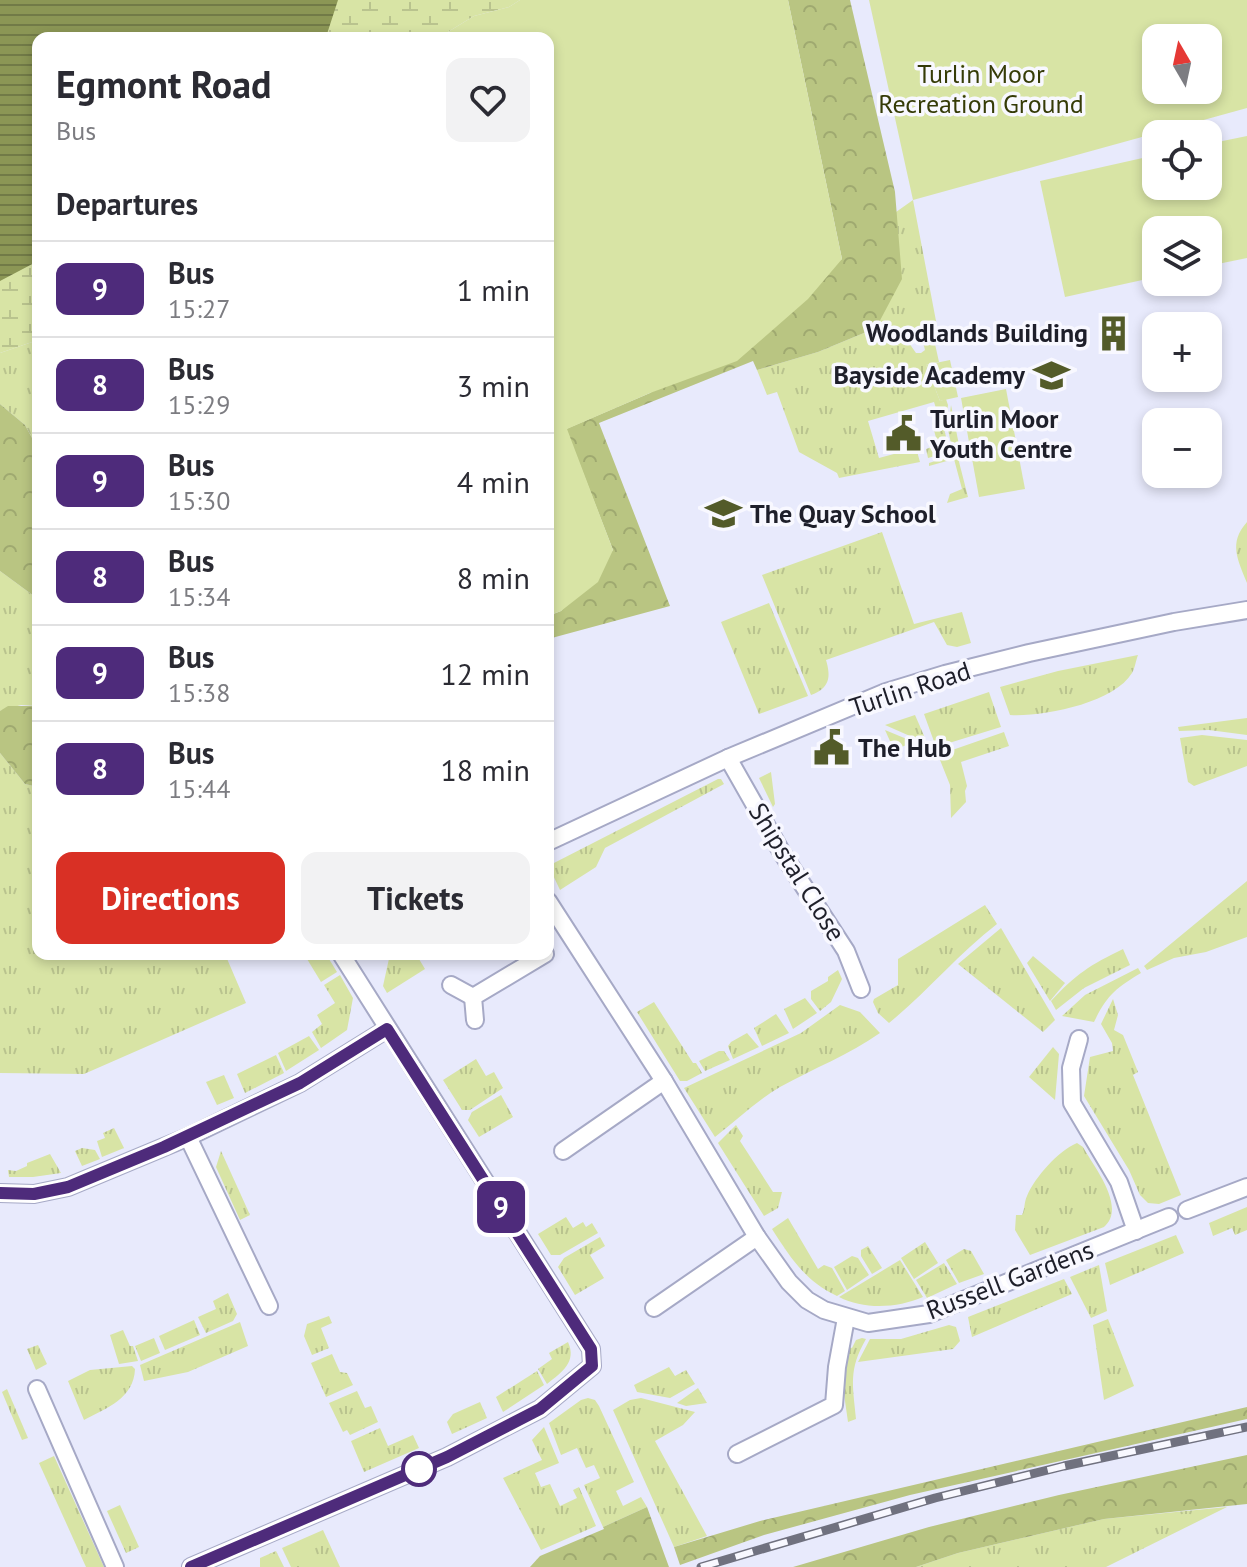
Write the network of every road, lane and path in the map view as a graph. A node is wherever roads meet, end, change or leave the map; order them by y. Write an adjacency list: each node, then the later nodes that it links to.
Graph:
1 (1247, 610): 2 (street, Turlin Road)
2 (728, 758): 3 (street, Turlin Road); 10 (street, Shipstal Close)
3 (554, 839)
4 (554, 911): 5 (street, Russell Gardens)
5 (570, 939): 6 (street); 15 (street, Russell Gardens)
6 (554, 949)
7 (349, 960): 13 (street)
8 (535, 960): 11 (street)
9 (451, 985): 11 (street)
10 (861, 989)
11 (473, 997): 12 (street)
12 (475, 1020)
13 (387, 1029): 16 (street); 30 (street)
14 (1079, 1039): 22 (street)
15 (664, 1081): 17 (street); 23 (street, Russell Gardens)
16 (188, 1137): 19 (street); 24 (street)
17 (563, 1151)
18 (1247, 1187): 20 (street)
19 (0, 1193)
20 (1187, 1210)
21 (1169, 1217): 22 (street, Russell Gardens)
22 (1136, 1231): 26 (street, Russell Gardens)
23 (757, 1237): 25 (street); 26 (street, Russell Gardens)
24 (269, 1306)
25 (654, 1308)
26 (846, 1318): 28 (street)
27 (37, 1389): 29 (street)
28 (737, 1454)
29 (115, 1567)
30 (191, 1567)

